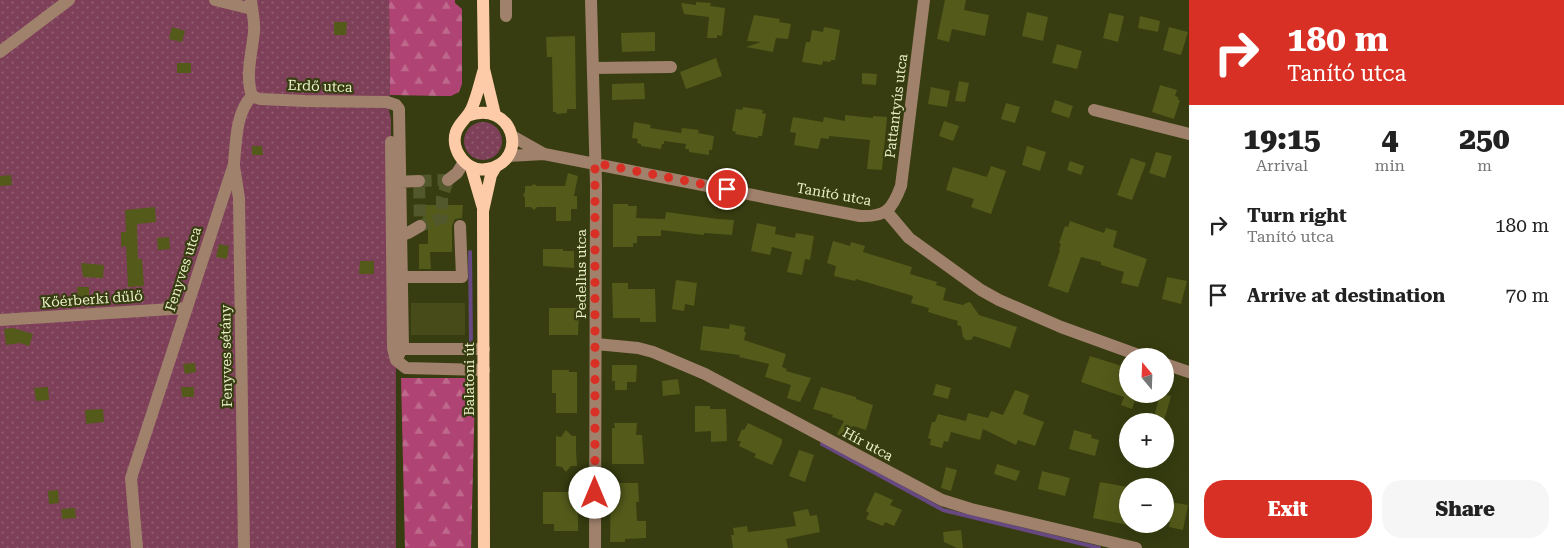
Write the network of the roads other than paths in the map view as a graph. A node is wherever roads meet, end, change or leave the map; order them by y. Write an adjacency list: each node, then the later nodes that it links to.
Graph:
1 (69, 0): 9 (street)
2 (215, 0): 7 (street)
3 (483, 0): 12 (main road, Balatoni út)
4 (506, 0): 8 (street)
5 (591, 0): 11 (street, Pedellus utca)
6 (924, 0): 31 (street, Pattantyús utca)
7 (252, 5): 13 (street)
8 (506, 16)
9 (0, 52)
10 (671, 67): 11 (street)
11 (593, 68): 22 (street, Pedellus utca)
12 (484, 69): 15 (main road, Balatoni út); 16 (main road, Balatoni út)
13 (252, 96): 23 (street, Fenyves utca); 28 (street, Erdő utca)
14 (1094, 110): 17 (street)
15 (495, 115): 16 (main road); 18 (main road, Balatoni út)
16 (467, 116): 24 (main road, Balatoni út)
17 (1189, 134)
18 (512, 136): 19 (street, Tanító utca); 20 (main road)
19 (544, 154): 20 (street, Tanító utca); 21 (street, Tanító utca)
20 (508, 156): 25 (main road, Balatoni út)
21 (569, 158): 22 (street, Tanító utca); 29 (street)
22 (595, 163): 29 (street, Pedellus utca); 31 (street, Tanító utca)
23 (234, 164): 36 (street, Fenyves utca); 46 (street, Fenyves sétány)
24 (468, 165): 25 (main road); 26 (street); 30 (main road, Balatoni út)
25 (495, 168): 30 (main road, Balatoni út)
26 (448, 180)
27 (418, 181): 28 (street)
28 (396, 182): 34 (street)
29 (596, 184): 38 (street, Pedellus utca)
30 (483, 211): 40 (main road, Balatoni út)
31 (887, 212): 39 (street, Tanító utca)
32 (420, 226): 34 (street)
33 (460, 226): 35 (street)
34 (396, 238): 35 (street)
35 (397, 277): 41 (street)
36 (186, 308): 37 (street, Kőérberki dűlő); 45 (street, Fenyves utca)
37 (0, 320)
38 (596, 344): 48 (street, Pedellus utca); 49 (street, Hír utca)
39 (1119, 348)
40 (484, 349): 41 (street); 43 (main road, Balatoni út)
41 (399, 355): 43 (street)
42 (1174, 367): 44 (street)
43 (484, 370): 47 (main road, Balatoni út)
44 (1189, 372)
45 (137, 548)
46 (244, 548)
47 (484, 548)
48 (595, 548)
49 (1136, 548)

